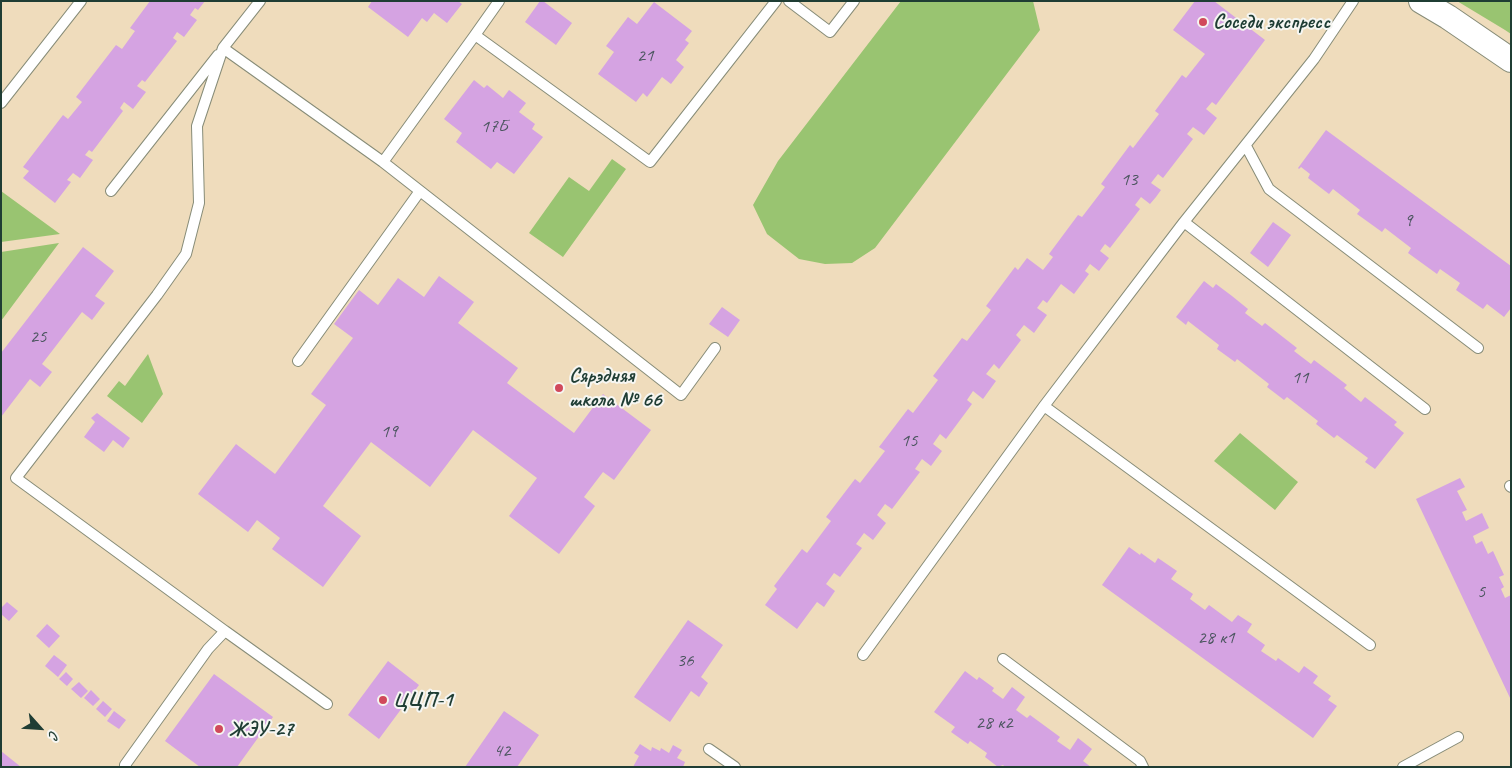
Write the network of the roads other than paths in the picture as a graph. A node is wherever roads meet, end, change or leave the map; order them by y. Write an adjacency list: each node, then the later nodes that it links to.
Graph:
1 (81, 1): 12 (lane)
2 (260, 1): 10 (lane)
3 (499, 1): 9 (lane)
4 (776, 1): 9 (lane)
5 (789, 1): 6 (lane)
6 (854, 1)
7 (1353, 1): 13 (lane)
8 (1421, 1): 11 (street)
9 (475, 35): 14 (lane)
10 (223, 48): 14 (lane); 15 (lane); 23 (lane)
11 (1511, 60)
12 (1, 103)
13 (1246, 146): 17 (lane); 19 (lane)
14 (383, 162): 16 (lane)
15 (112, 191)
16 (420, 191): 18 (lane); 20 (lane)
17 (1184, 222): 21 (lane); 22 (lane)
18 (714, 348)
19 (1478, 348)
20 (298, 361)
21 (1044, 406): 24 (lane); 25 (lane)
22 (1425, 409)
23 (225, 631): 27 (lane); 30 (lane)
24 (1370, 645)
25 (864, 656)
26 (1003, 659): 32 (lane)
27 (326, 704)
28 (1458, 737): 33 (lane)
29 (709, 749): 31 (lane)
30 (126, 767)
31 (735, 767)
32 (1143, 767)
33 (1403, 767)

